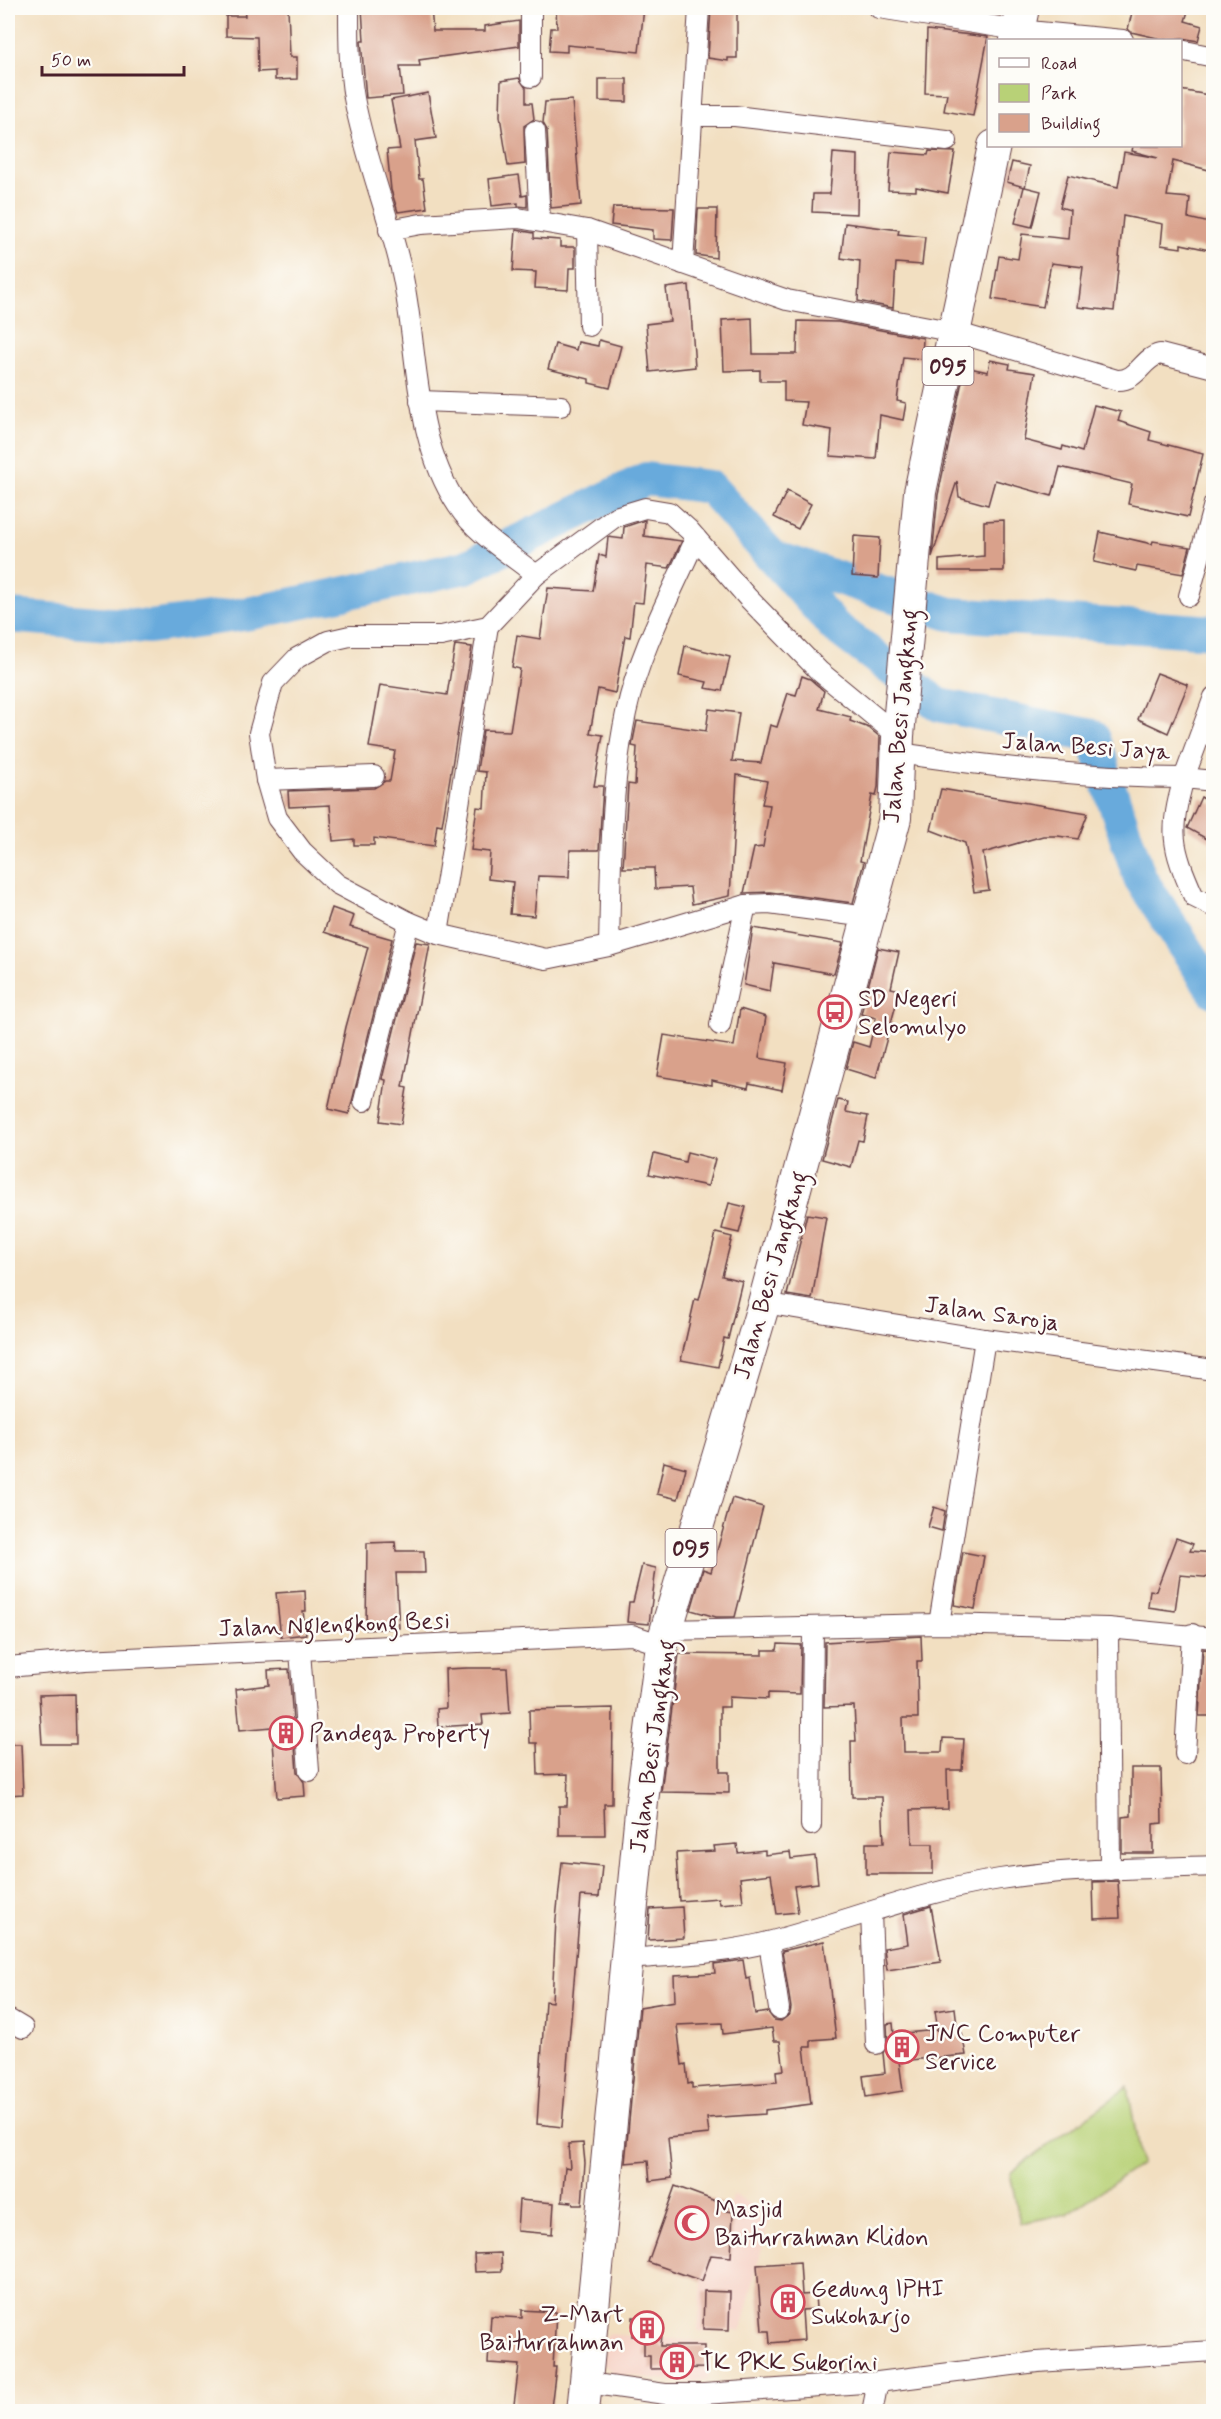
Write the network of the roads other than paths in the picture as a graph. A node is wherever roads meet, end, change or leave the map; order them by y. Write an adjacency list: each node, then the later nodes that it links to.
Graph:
1 (349, 8): 15 (street)
2 (531, 8): 9 (street)
3 (699, 8): 10 (street)
4 (879, 8): 5 (street)
5 (1019, 26): 6 (street)
6 (1116, 39)
7 (1182, 50): 8 (street)
8 (1214, 57)
9 (531, 77)
10 (693, 116): 12 (street); 17 (street)
11 (535, 131): 14 (street)
12 (947, 141)
13 (994, 147): 19 (main road, Jalan Besi Jangkang / 095)
14 (540, 220): 15 (street); 16 (street)
15 (389, 230): 21 (street)
16 (587, 230): 17 (street); 18 (street)
17 (683, 264): 19 (street)
18 (589, 326)
19 (955, 332): 20 (street); 29 (main road, Jalan Besi Jangkang / 095)
20 (1214, 368)
21 (420, 401): 22 (street); 25 (street)
22 (561, 406)
23 (1214, 504): 26 (street)
24 (696, 538): 25 (street); 29 (street); 39 (street)
25 (536, 575): 27 (street)
26 (1189, 596)
27 (488, 626): 32 (street); 38 (street)
28 (1214, 697): 31 (street, Jalan Besi Jaya)
29 (899, 744): 31 (street, Jalan Besi Jaya); 36 (main road, Jalan Besi Jangkang / 095)
30 (374, 776): 32 (street)
31 (1184, 778): 33 (street); 35 (street)
32 (266, 780): 37 (street)
33 (1214, 781)
34 (746, 905): 36 (street); 39 (street); 40 (street)
35 (1214, 907)
36 (867, 917): 42 (main road, Jalan Besi Jangkang / 095)
37 (409, 922): 38 (street); 41 (street)
38 (438, 934): 39 (street)
39 (609, 946)
40 (720, 1024)
41 (364, 1101)
42 (764, 1303): 43 (street, Jalan Saroja); 49 (main road, Jalan Besi Jangkang / 095)
43 (985, 1339): 44 (street, Jalan Saroja); 45 (street)
44 (1214, 1370)
45 (939, 1624): 46 (street); 47 (street)
46 (813, 1627): 49 (street); 55 (street)
47 (1108, 1628): 48 (street); 57 (street)
48 (1192, 1634): 50 (street); 53 (street)
49 (664, 1638): 51 (street, Jalan Nglengkong Besi); 60 (main road, Jalan Besi Jangkang / 095)
50 (1214, 1638)
51 (300, 1651): 52 (street, Jalan Nglengkong Besi); 54 (street)
52 (8, 1667)
53 (1185, 1754)
54 (309, 1772)
55 (811, 1825)
56 (1214, 1866): 57 (street)
57 (1110, 1870): 58 (street)
58 (871, 1912): 59 (street); 62 (street)
59 (769, 1942): 60 (street); 61 (street)
60 (627, 1959): 65 (main road, Jalan Besi Jangkang / 095)
61 (779, 2009)
62 (876, 2044)
63 (1214, 2351): 64 (street)
64 (878, 2382): 65 (street); 66 (street)
65 (586, 2398)
66 (872, 2412)

